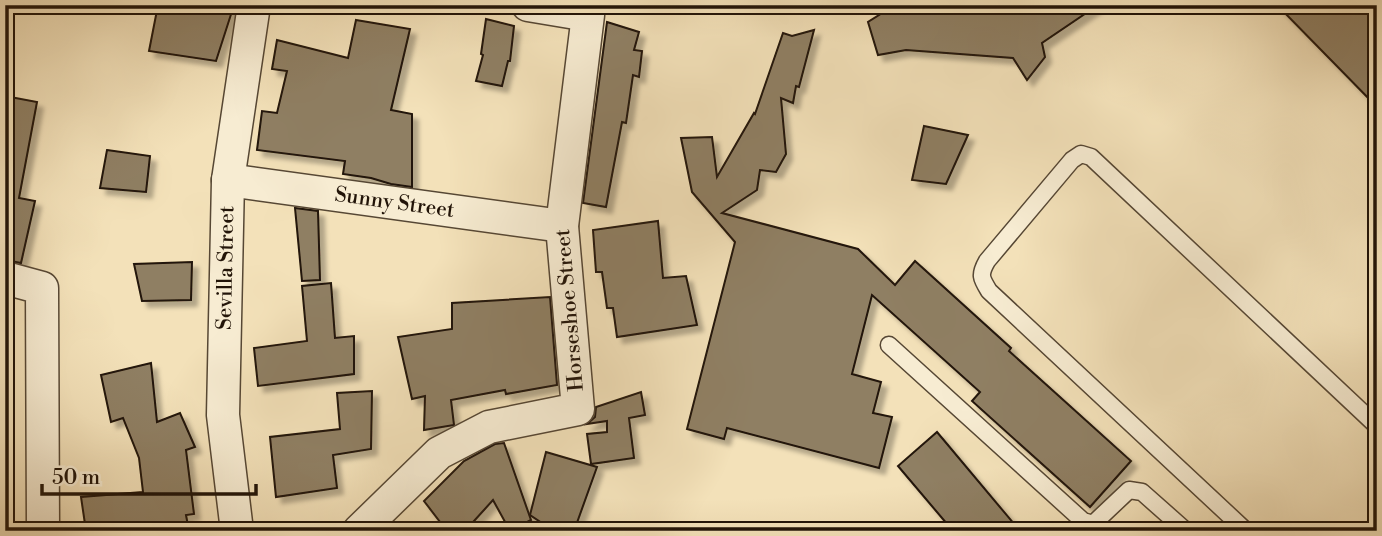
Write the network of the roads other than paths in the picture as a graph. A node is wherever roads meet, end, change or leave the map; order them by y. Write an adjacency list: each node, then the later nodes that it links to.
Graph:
1 (254, 5): 3 (street, Sevilla Street)
2 (528, 5): 4 (street, Horseshoe Street)
3 (228, 180): 4 (street, Sunny Street); 9 (street, Sevilla Street)
4 (562, 226): 10 (street, Horseshoe Street)
5 (5, 278): 8 (street)
6 (889, 345): 11 (lane)
7 (1377, 426): 12 (lane)
8 (43, 531)
9 (237, 531)
10 (359, 531)
11 (1186, 531)
12 (1246, 531)

